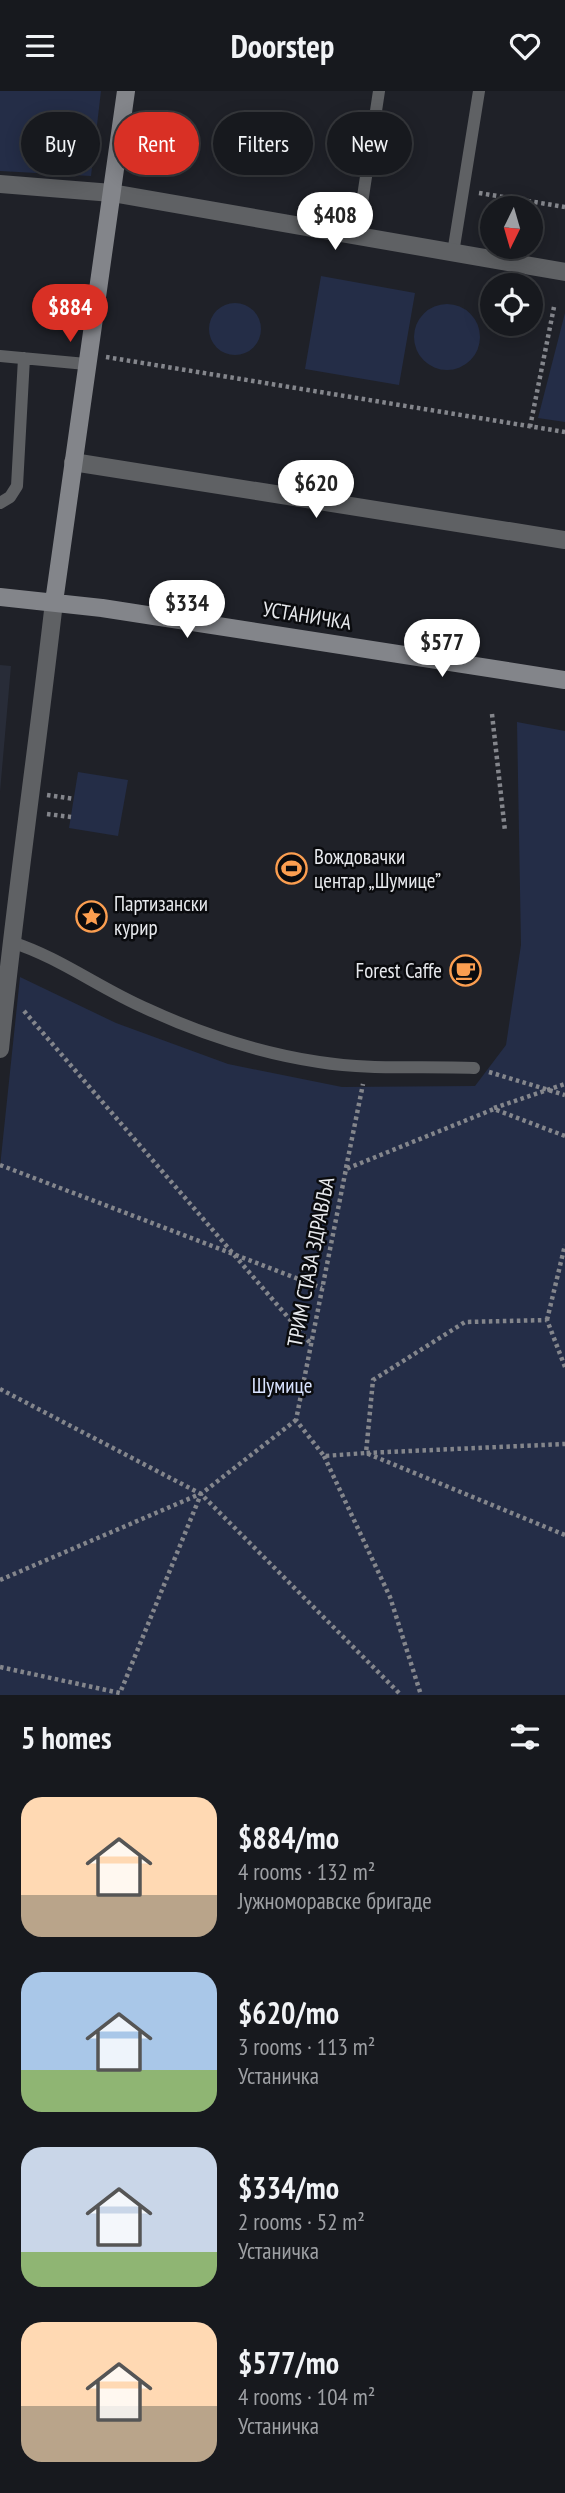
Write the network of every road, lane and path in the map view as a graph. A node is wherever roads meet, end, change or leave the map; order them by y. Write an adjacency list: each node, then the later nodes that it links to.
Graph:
1 (126, 91): 6 (main road)
2 (379, 91): 8 (lane)
3 (479, 91): 5 (lane)
4 (0, 184): 6 (street)
5 (464, 191): 7 (path); 9 (lane)
6 (112, 193): 8 (street); 14 (main road)
7 (565, 207)
8 (357, 236): 9 (street)
9 (453, 253): 10 (street)
10 (565, 272)
11 (554, 307): 15 (path)
12 (0, 356): 13 (lane)
13 (24, 358): 14 (lane); 18 (lane)
14 (87, 359): 15 (path); 17 (main road)
15 (530, 427): 16 (path)
16 (565, 432)
17 (73, 462): 19 (street); 21 (main road)
18 (0, 503)
19 (565, 540)
20 (0, 597): 21 (main road, УСТАНИЧКА)
21 (54, 602): 22 (main road, УСТАНИЧКА); 25 (street)
22 (565, 680)
23 (492, 714): 24 (path)
24 (505, 831)
25 (11, 942): 26 (street); 28 (lane)
26 (6, 990): 27 (street); 38 (path)
27 (0, 1049)
28 (366, 1065): 29 (lane); 36 (path)
29 (474, 1068): 31 (path)
30 (565, 1084): 31 (path, ТРИМ СТАЗА ЗДРАВЉА)
31 (545, 1090): 32 (path); 33 (path, ТРИМ СТАЗА ЗДРАВЉА)
32 (565, 1095)
33 (494, 1109): 34 (path); 36 (path, ТРИМ СТАЗА ЗДРАВЉА)
34 (565, 1136)
35 (0, 1165): 38 (path)
36 (346, 1169): 39 (path, ТРИМ СТАЗА ЗДРАВЉА)
37 (565, 1245): 40 (path)
38 (233, 1254): 39 (path); 41 (path)
39 (322, 1288): 41 (path, ТРИМ СТАЗА ЗДРАВЉА)
40 (547, 1320): 42 (path); 46 (path)
41 (311, 1345): 44 (path, ТРИМ СТАЗА ЗДРАВЉА)
42 (565, 1367)
43 (0, 1389): 48 (path)
44 (296, 1420): 47 (path); 48 (path)
45 (565, 1444): 46 (path)
46 (366, 1454): 47 (path); 49 (path)
47 (324, 1457): 54 (path)
48 (201, 1494): 50 (path); 52 (path); 53 (path)
49 (565, 1535)
50 (0, 1580)
51 (0, 1667): 52 (path)
52 (122, 1694)
53 (401, 1695)
54 (421, 1695)

